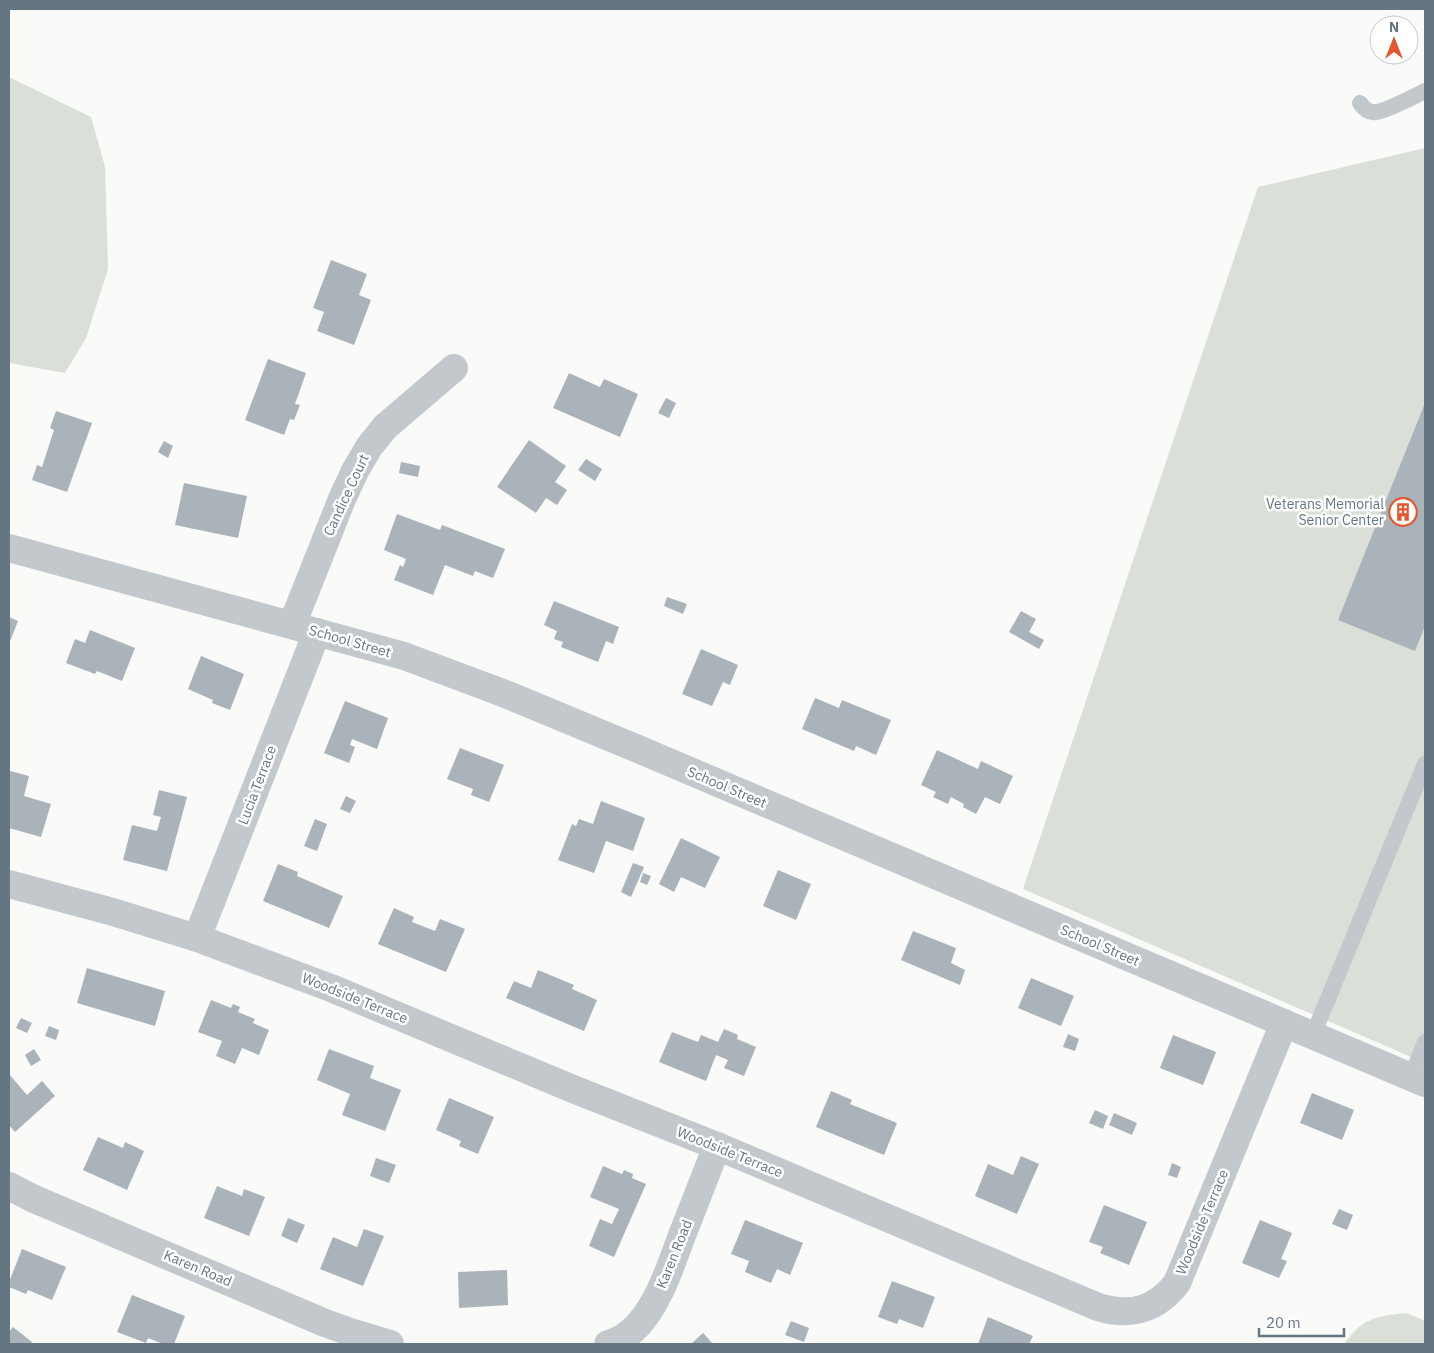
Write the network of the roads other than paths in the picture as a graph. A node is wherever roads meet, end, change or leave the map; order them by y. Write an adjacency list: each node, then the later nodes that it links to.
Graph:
1 (1425, 91): 2 (lane)
2 (1360, 103)
3 (454, 368): 5 (street, Candice Court)
4 (9, 548): 5 (street, School Street)
5 (305, 628): 8 (street, Lucia Terrace); 9 (street, School Street)
6 (1425, 764): 10 (lane)
7 (9, 884): 8 (street, Woodside Terrace)
8 (197, 938): 13 (street, Woodside Terrace)
9 (1284, 1023): 10 (street, School Street); 13 (street, Woodside Terrace)
10 (1313, 1035): 12 (street, School Street)
11 (1425, 1042): 12 (lane)
12 (1418, 1080)
13 (717, 1146): 16 (street, Karen Road)
14 (9, 1186): 15 (street, Karen Road)
15 (390, 1344)
16 (608, 1344)

